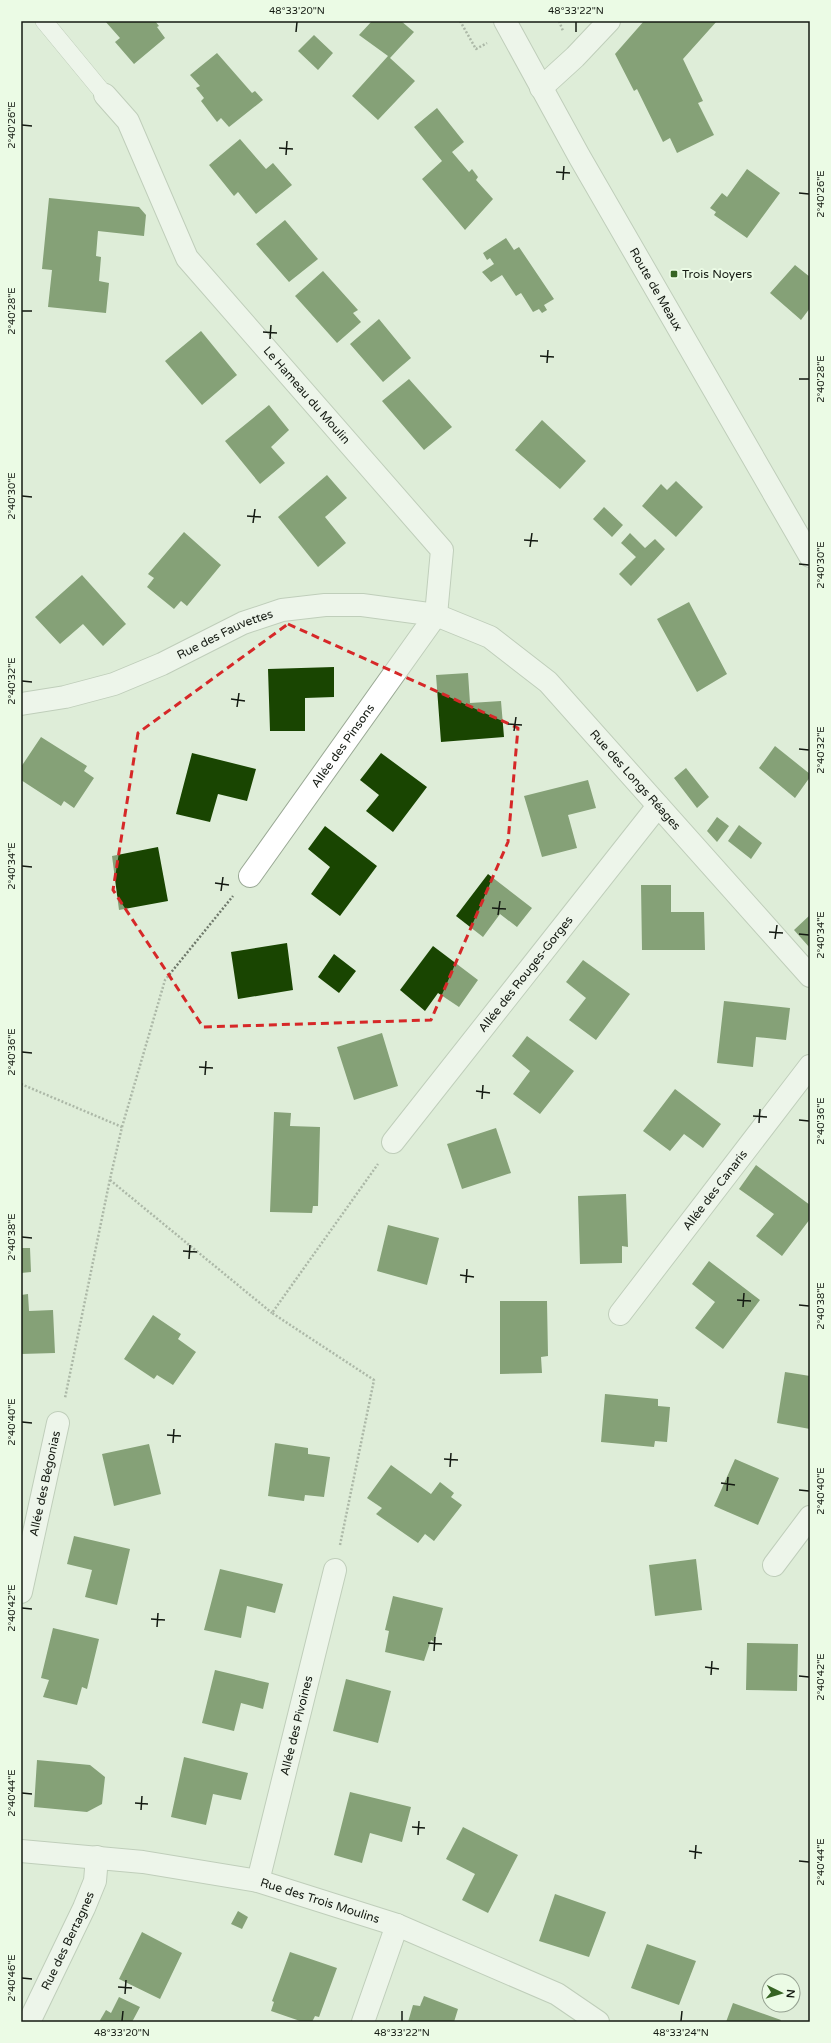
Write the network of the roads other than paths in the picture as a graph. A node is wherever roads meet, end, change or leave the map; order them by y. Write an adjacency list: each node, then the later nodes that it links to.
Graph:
1 (44, 21): 5 (lane)
2 (505, 21): 4 (street, Route de Meaux)
3 (609, 21): 4 (street)
4 (542, 88): 6 (street, Route de Meaux)
5 (105, 94): 7 (street, Le Hameau du Moulin)
6 (810, 556)
7 (436, 615): 8 (street, Rue des Fauvettes); 9 (street, Rue des Longs Réages); 10 (street, Allée des Pinsons)
8 (21, 704)
9 (658, 806): 11 (street, Rue des Longs Réages); 13 (street, Allée des Rouges-Gorges)
10 (250, 876)
11 (810, 976)
12 (810, 1066): 14 (street, Allée des Canaris)
13 (393, 1142)
14 (620, 1314)
15 (58, 1423): 19 (street, Allée des Bégonias)
16 (810, 1517): 17 (street)
17 (774, 1565)
18 (335, 1570): 22 (street, Allée des Pivoines)
19 (21, 1592)
20 (21, 1852): 21 (street, Rue des Trois Moulins)
21 (97, 1857): 22 (street, Rue des Trois Moulins); 24 (street, Rue des Bertagnes)
22 (258, 1881): 23 (street, Rue des Trois Moulins)
23 (397, 1924): 25 (street); 26 (street, Rue des Trois Moulins)
24 (29, 2022)
25 (362, 2022)
26 (598, 2022)

